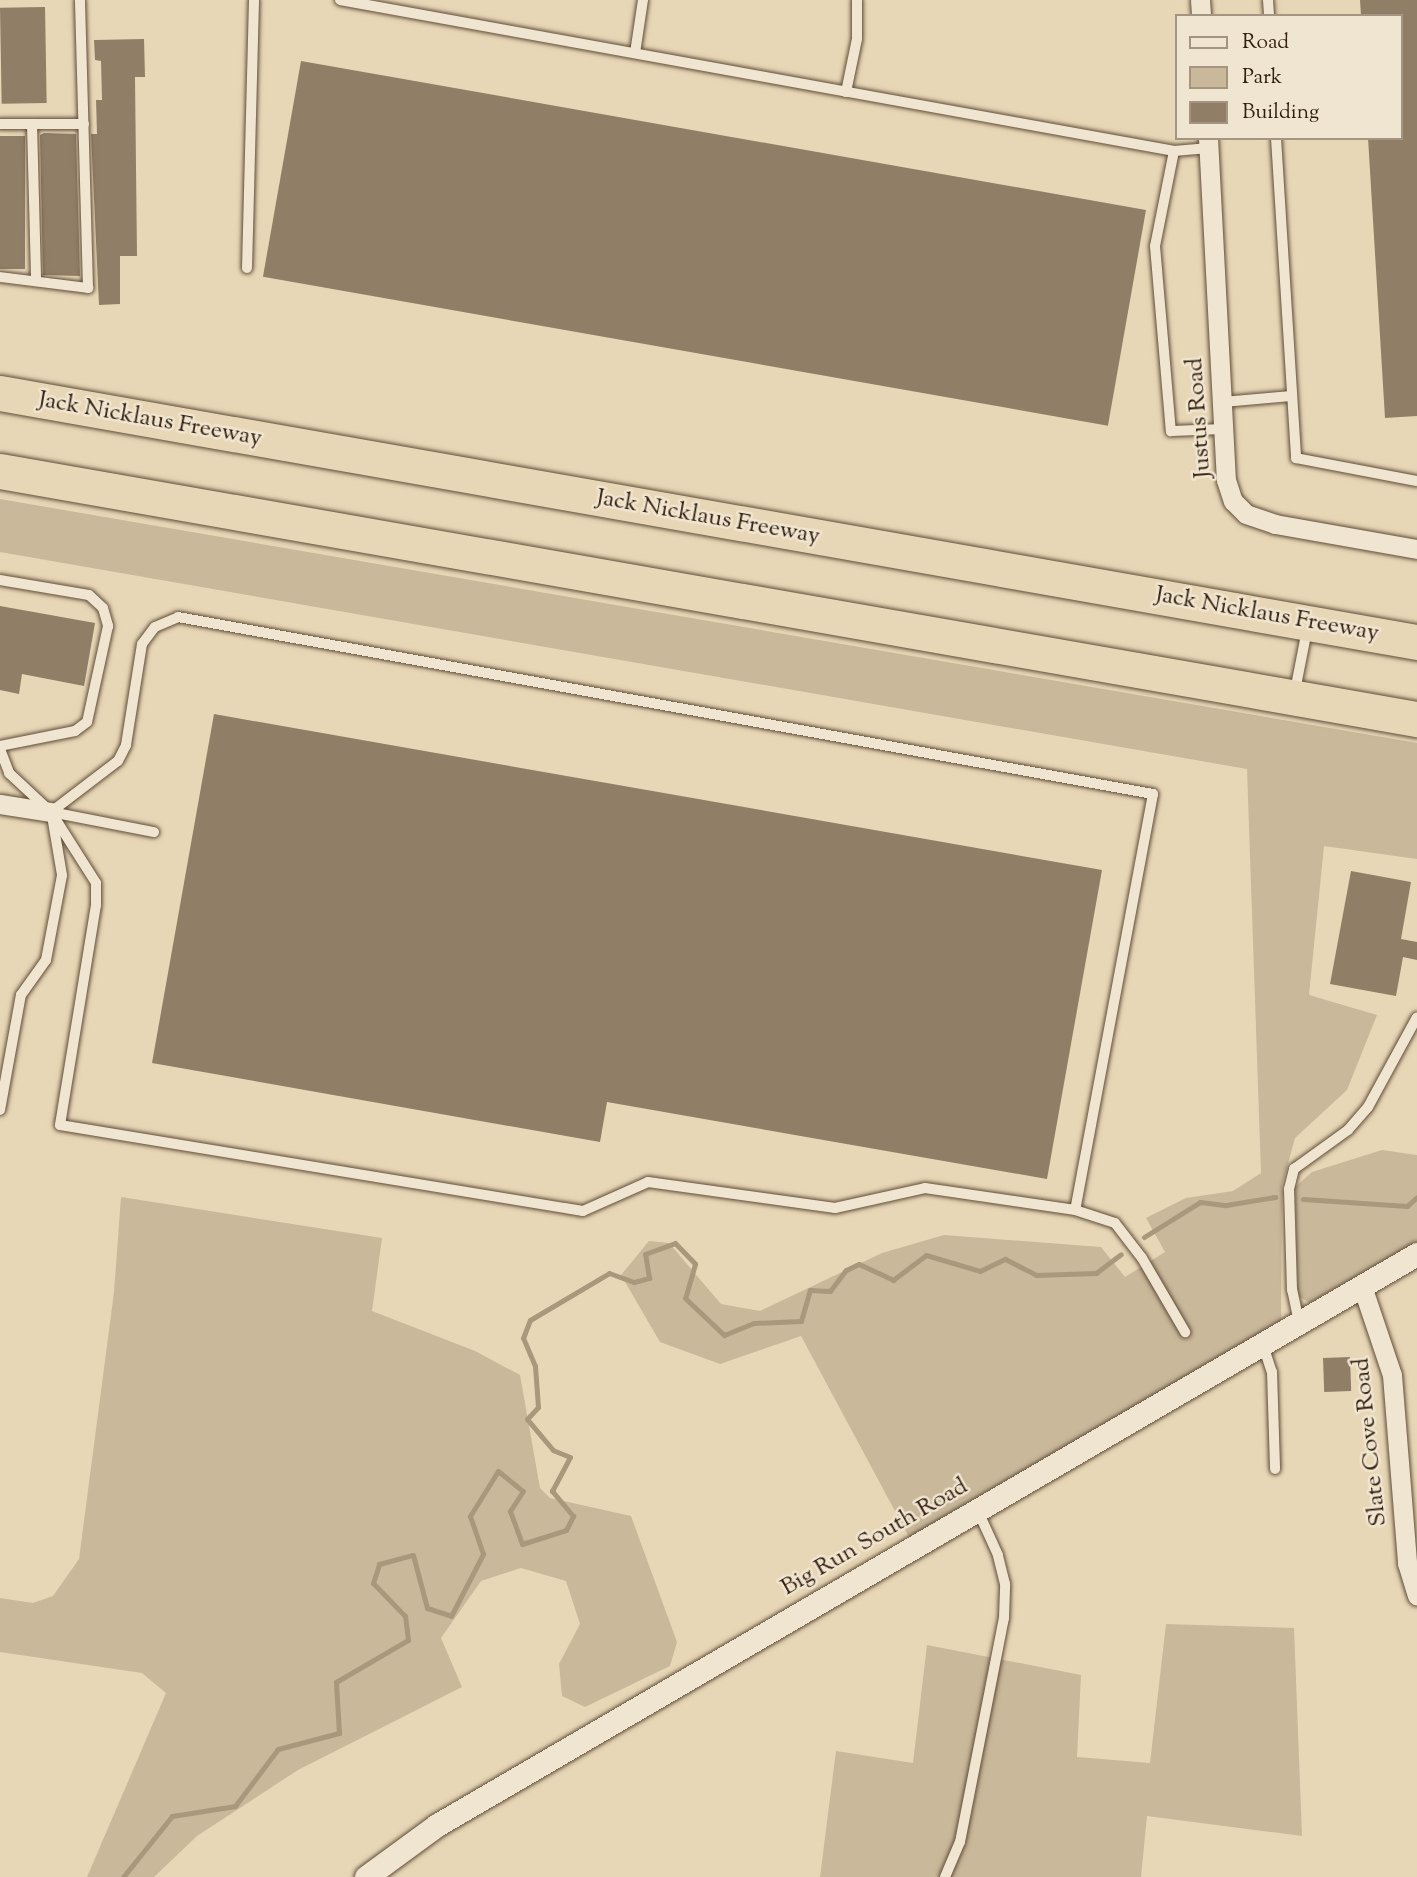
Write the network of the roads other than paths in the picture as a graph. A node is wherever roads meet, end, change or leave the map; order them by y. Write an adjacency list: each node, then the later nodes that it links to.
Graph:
1 (80, 0): 10 (lane)
2 (254, 0): 14 (lane)
3 (340, 0): 6 (lane)
4 (643, 0): 6 (lane)
5 (858, 0): 7 (lane)
6 (635, 53): 7 (lane)
7 (846, 92): 13 (lane)
8 (0, 124): 9 (lane)
9 (32, 124): 10 (lane); 16 (lane)
10 (84, 124): 16 (lane)
11 (1276, 140): 18 (lane)
12 (1208, 143): 13 (lane); 19 (street, Justus Road)
13 (1174, 151): 20 (lane)
14 (247, 268)
15 (0, 277): 16 (lane)
16 (36, 281)
17 (0, 393): 25 (highway, Jack Nicklaus Freeway)
18 (1292, 396): 19 (lane); 22 (lane)
19 (1222, 402): 20 (street, Justus Road)
20 (1224, 429): 23 (street, Justus Road)
21 (0, 471): 27 (highway)
22 (1417, 481)
23 (1417, 549)
24 (0, 580): 29 (lane)
25 (1308, 622): 26 (highway, Jack Nicklaus Freeway); 27 (lane)
26 (1417, 642)
27 (1294, 697): 28 (highway)
28 (1417, 719)
29 (0, 748): 31 (lane)
30 (0, 804): 31 (street)
31 (51, 812): 32 (lane); 34 (lane); 35 (lane); 35 (lane)
32 (155, 832)
33 (1417, 1017): 38 (lane)
34 (0, 1110)
35 (1075, 1210): 39 (lane)
36 (1417, 1254): 37 (street, Big Run South Road)
37 (1362, 1286): 38 (street, Big Run South Road); 43 (street, Slate Cove Road)
38 (1299, 1322): 40 (street, Big Run South Road)
39 (1185, 1332)
40 (1262, 1344): 41 (lane); 42 (street, Big Run South Road)
41 (1275, 1469)
42 (976, 1509): 44 (street, Big Run South Road); 45 (lane)
43 (1417, 1596)
44 (366, 1877)
45 (945, 1877)

